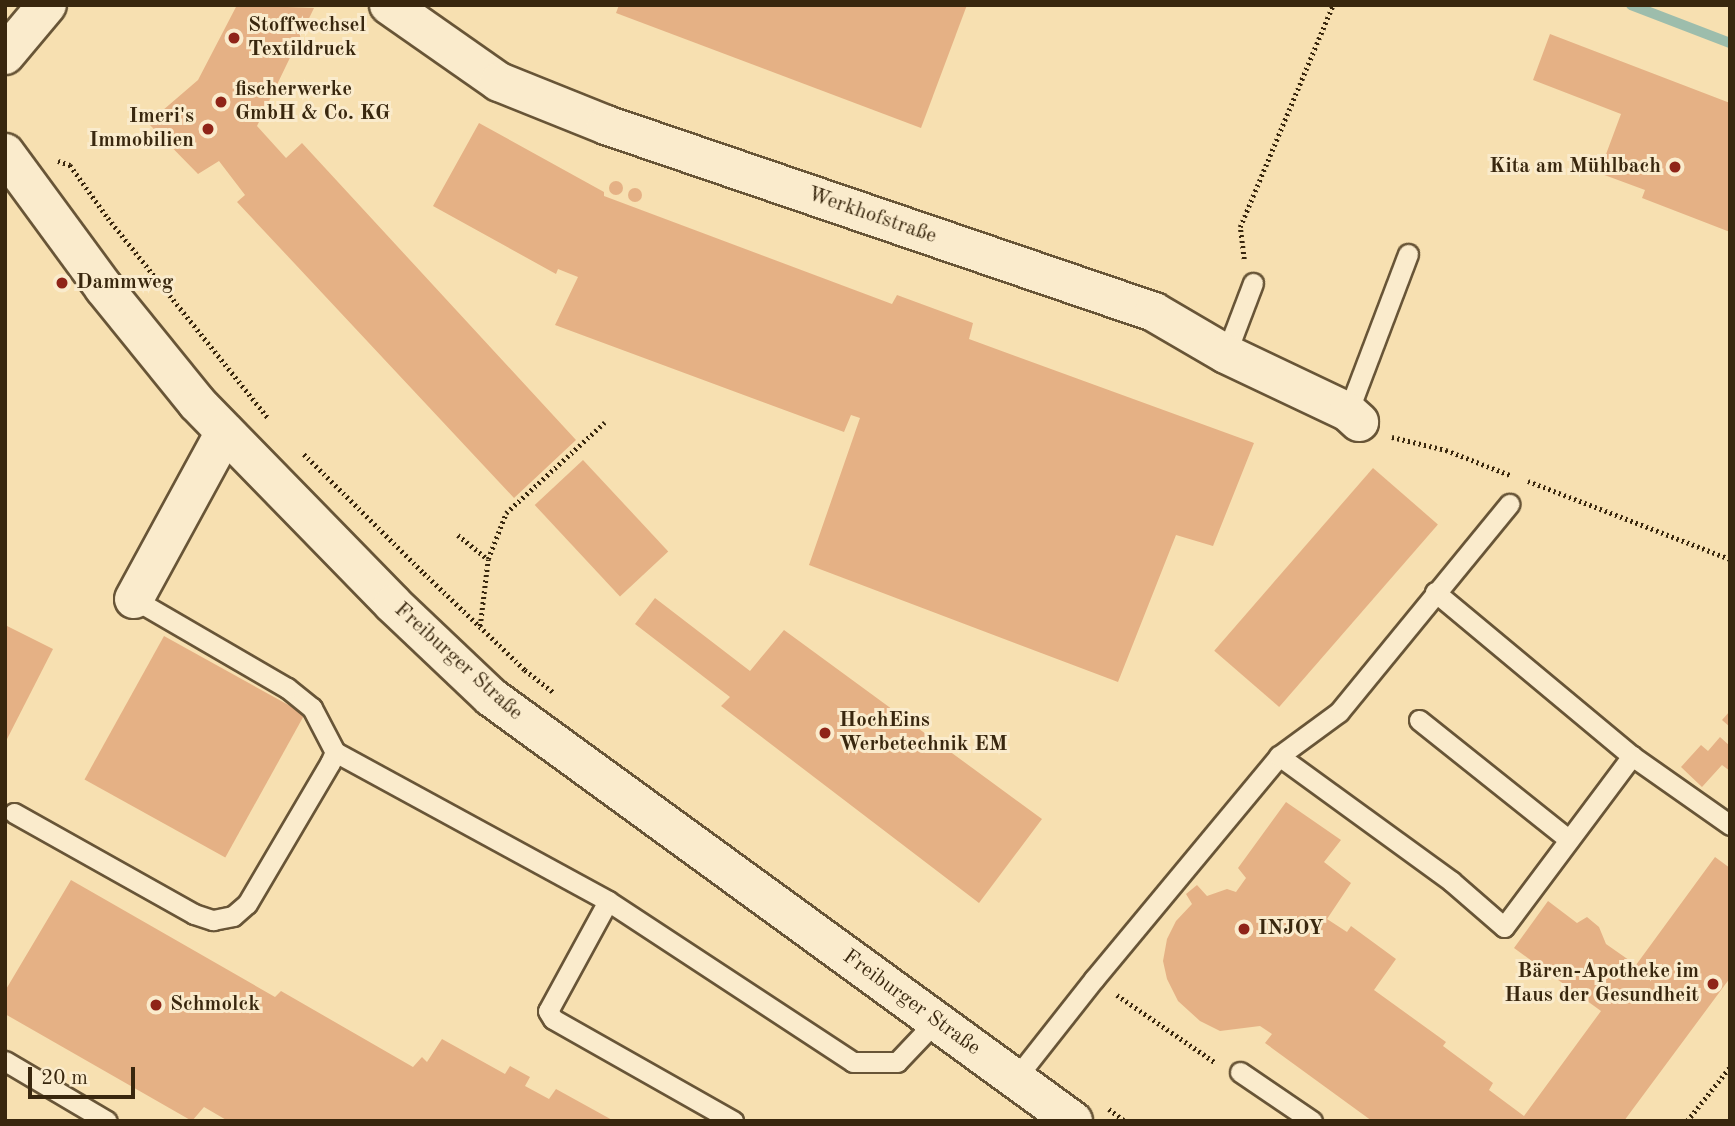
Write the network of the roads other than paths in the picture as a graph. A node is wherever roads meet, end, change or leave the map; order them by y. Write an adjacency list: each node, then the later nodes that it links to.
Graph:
1 (47, 5): 3 (street)
2 (389, 5): 7 (street, Werkhofstraße)
3 (5, 55)
4 (5, 153): 9 (street, Freiburger Straße)
5 (1408, 254): 8 (lane)
6 (1252, 283): 7 (lane)
7 (1226, 354): 8 (street, Werkhofstraße)
8 (1353, 417)
9 (225, 432): 12 (street); 21 (street, Freiburger Straße)
10 (1508, 503): 11 (lane)
11 (1434, 592): 15 (lane); 16 (lane)
12 (134, 599): 14 (lane)
13 (1419, 720): 19 (lane)
14 (335, 752): 17 (lane); 20 (lane)
15 (1279, 756): 19 (lane); 24 (lane)
16 (1632, 757): 18 (lane); 19 (lane)
17 (13, 813)
18 (1730, 825)
19 (1568, 839)
20 (608, 901): 21 (lane); 27 (lane)
21 (935, 1022): 24 (street, Freiburger Straße)
22 (5, 1061): 26 (lane)
23 (1240, 1072): 28 (lane)
24 (1016, 1078): 25 (street, Freiburger Straße)
25 (1088, 1112)
26 (107, 1121)
27 (733, 1121)
28 (1312, 1121)

